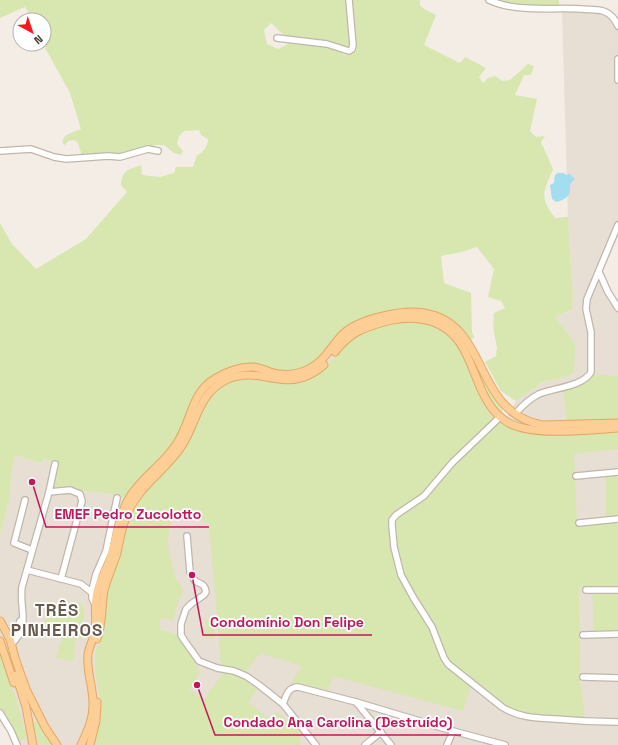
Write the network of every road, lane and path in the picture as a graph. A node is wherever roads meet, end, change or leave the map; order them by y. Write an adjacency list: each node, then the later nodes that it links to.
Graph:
1 (349, 0): 4 (street)
2 (489, 0): 3 (street)
3 (618, 26)
4 (277, 38)
5 (618, 58): 6 (street)
6 (618, 80)
7 (0, 151): 8 (street)
8 (158, 151)
9 (618, 225): 10 (street)
10 (599, 272): 11 (street); 13 (street)
11 (618, 308)
12 (508, 409): 13 (main road); 14 (main road); 29 (main road)
13 (515, 414): 15 (main road); 16 (main road)
14 (500, 417): 16 (main road); 35 (main road); 50 (street)
15 (618, 422)
16 (508, 423): 17 (main road)
17 (618, 428)
18 (55, 464): 21 (street)
19 (618, 472): 20 (street)
20 (576, 476)
21 (49, 492): 27 (street); 30 (street)
22 (117, 498): 29 (street)
23 (25, 500): 27 (street)
24 (618, 519): 25 (street)
25 (579, 523)
26 (187, 536): 47 (street)
27 (32, 550): 28 (street)
28 (27, 570): 30 (street); 37 (street)
29 (99, 576): 33 (street); 34 (main road); 35 (main road)
30 (61, 579): 33 (street)
31 (586, 590): 32 (street)
32 (618, 590)
33 (91, 592): 34 (street)
34 (95, 607): 56 (main road)
35 (102, 616): 57 (main road)
36 (0, 621): 40 (main road)
37 (20, 628): 40 (street); 43 (street)
38 (0, 630): 49 (main road)
39 (618, 634): 41 (street)
40 (8, 635): 43 (main road)
41 (583, 635)
42 (0, 641): 49 (main road)
43 (12, 644): 55 (main road)
44 (583, 677): 45 (street)
45 (618, 678)
46 (356, 702): 47 (street); 51 (street); 52 (street)
47 (283, 704): 58 (street)
48 (0, 713): 54 (street)
49 (28, 722): 53 (main road)
50 (618, 722)
51 (453, 731): 61 (street); 62 (street)
52 (381, 732): 59 (street); 60 (street)
53 (33, 744)
54 (17, 745)
55 (56, 745)
56 (81, 745)
57 (90, 745)
58 (316, 745)
59 (365, 745)
60 (391, 745)
61 (447, 745)
62 (505, 745)

